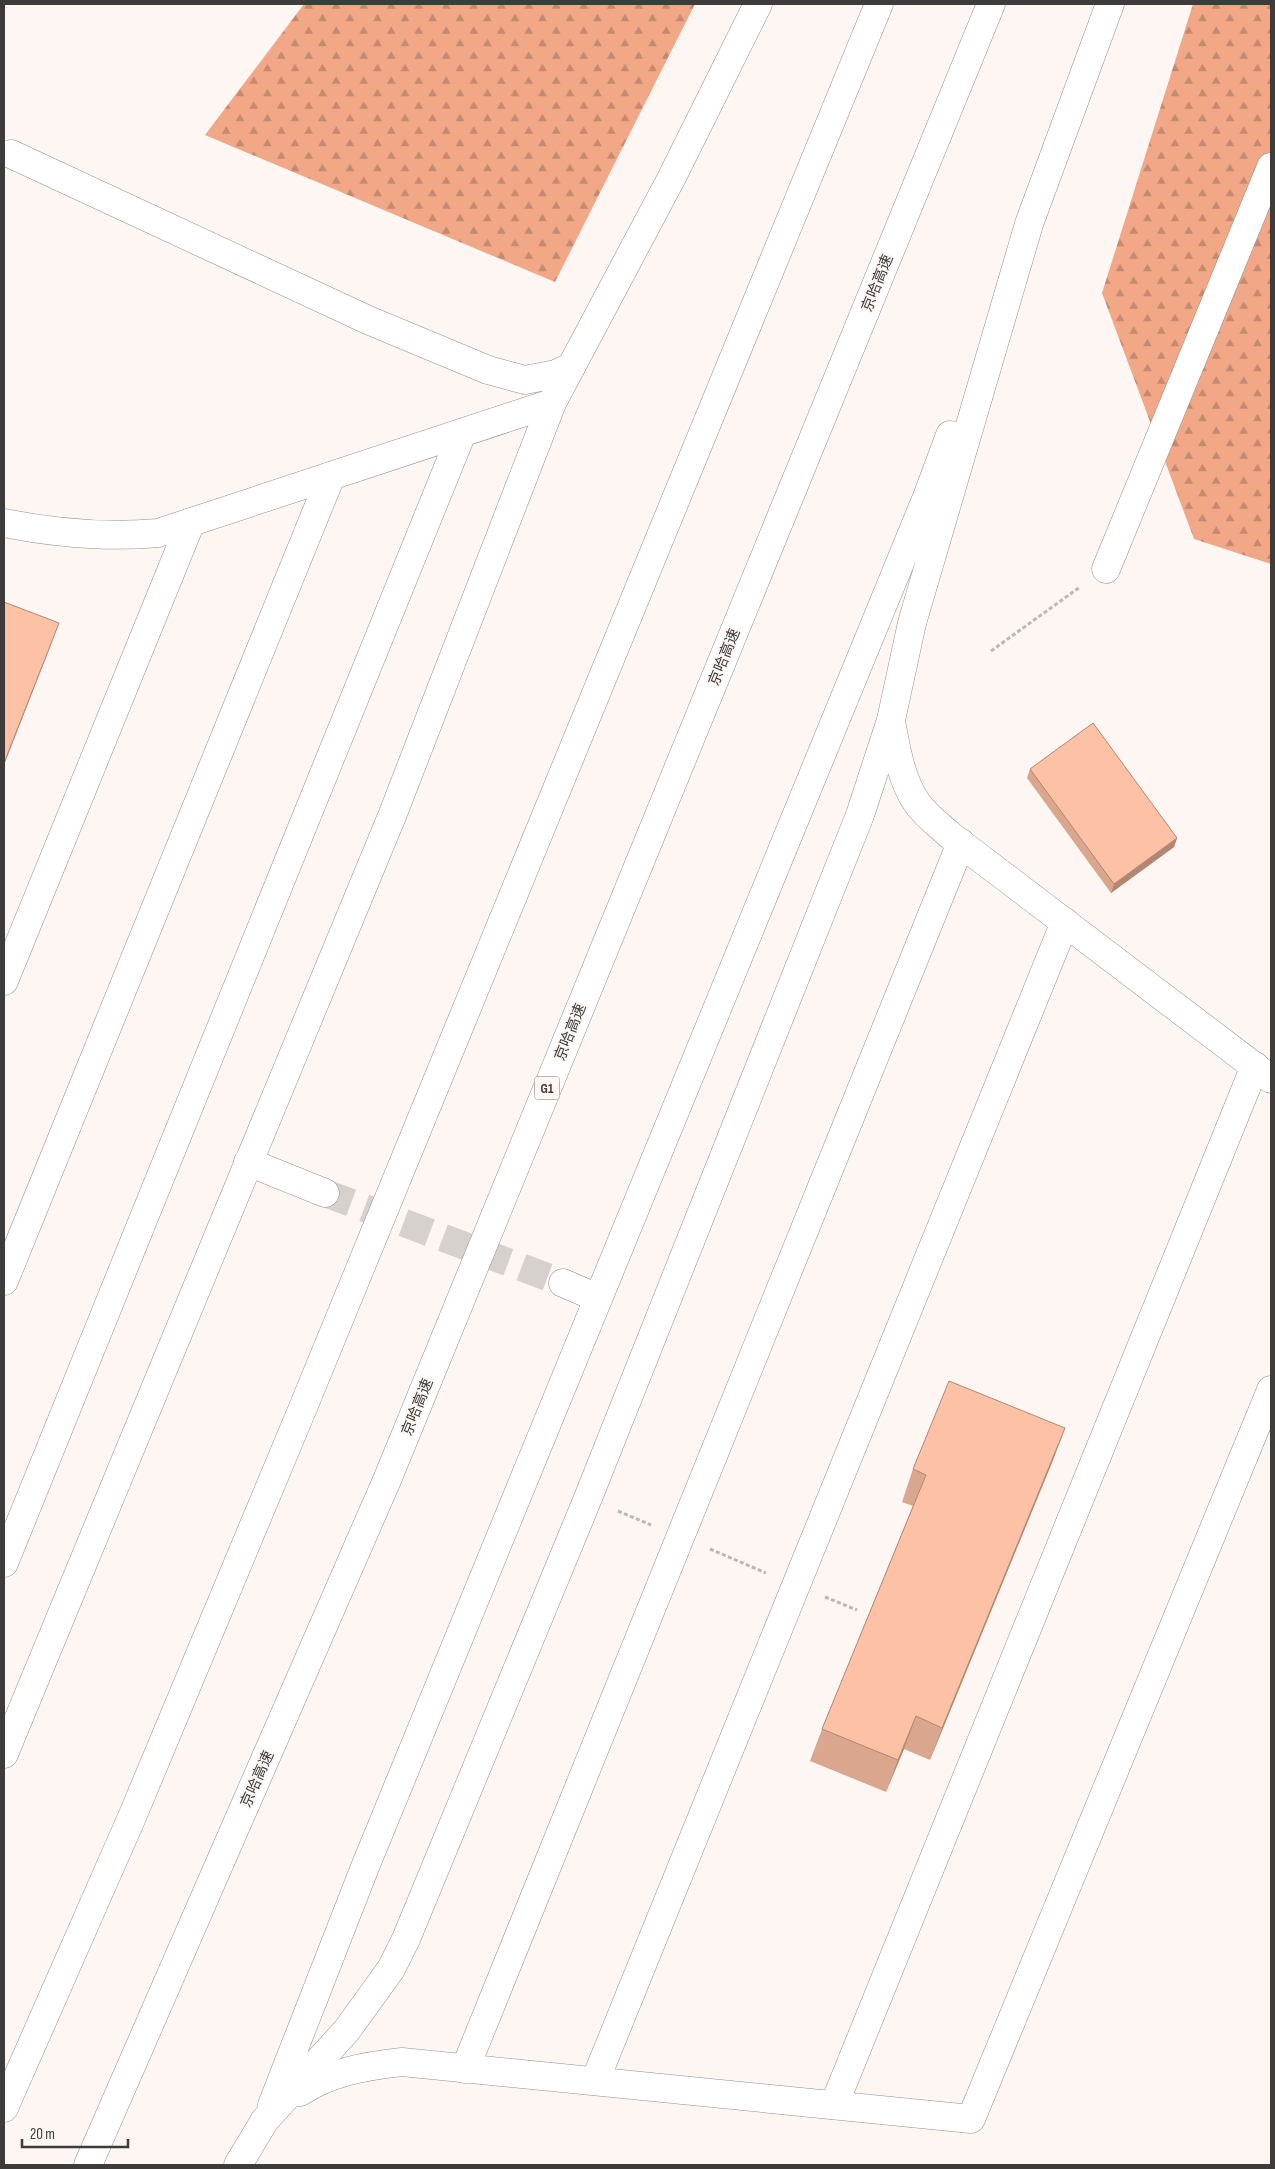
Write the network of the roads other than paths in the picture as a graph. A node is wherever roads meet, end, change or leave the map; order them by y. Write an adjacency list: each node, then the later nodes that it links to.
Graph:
1 (758, 4): 8 (main road)
2 (880, 4): 31 (main road)
3 (991, 4): 33 (main road, 京哈高速 / G1)
4 (1110, 4): 7 (main road)
5 (11, 154): 8 (main road)
6 (1271, 167): 14 (main road)
7 (1029, 224): 15 (main road); 24 (main road)
8 (571, 368): 9 (main road)
9 (552, 403): 10 (main road); 20 (main road)
10 (462, 432): 11 (main road); 26 (main road)
11 (331, 476): 12 (main road); 22 (main road)
12 (191, 522): 13 (main road); 18 (main road)
13 (4, 523)
14 (1106, 569)
15 (890, 720): 16 (main road); 32 (main road)
16 (961, 843): 17 (main road); 28 (main road)
17 (1065, 922): 19 (main road); 29 (main road)
18 (4, 981)
19 (1263, 1072): 30 (main road)
20 (248, 1162): 21 (main road); 27 (main road)
21 (325, 1193)
22 (4, 1281)
23 (563, 1283): 24 (main road)
24 (598, 1298): 32 (main road)
25 (1271, 1390): 30 (main road)
26 (4, 1563)
27 (4, 1754)
28 (465, 2069): 29 (main road); 32 (main road)
29 (595, 2081): 30 (main road)
30 (834, 2105)
31 (4, 2108)
32 (266, 2120): 34 (main road)
33 (88, 2165)
34 (238, 2165)

